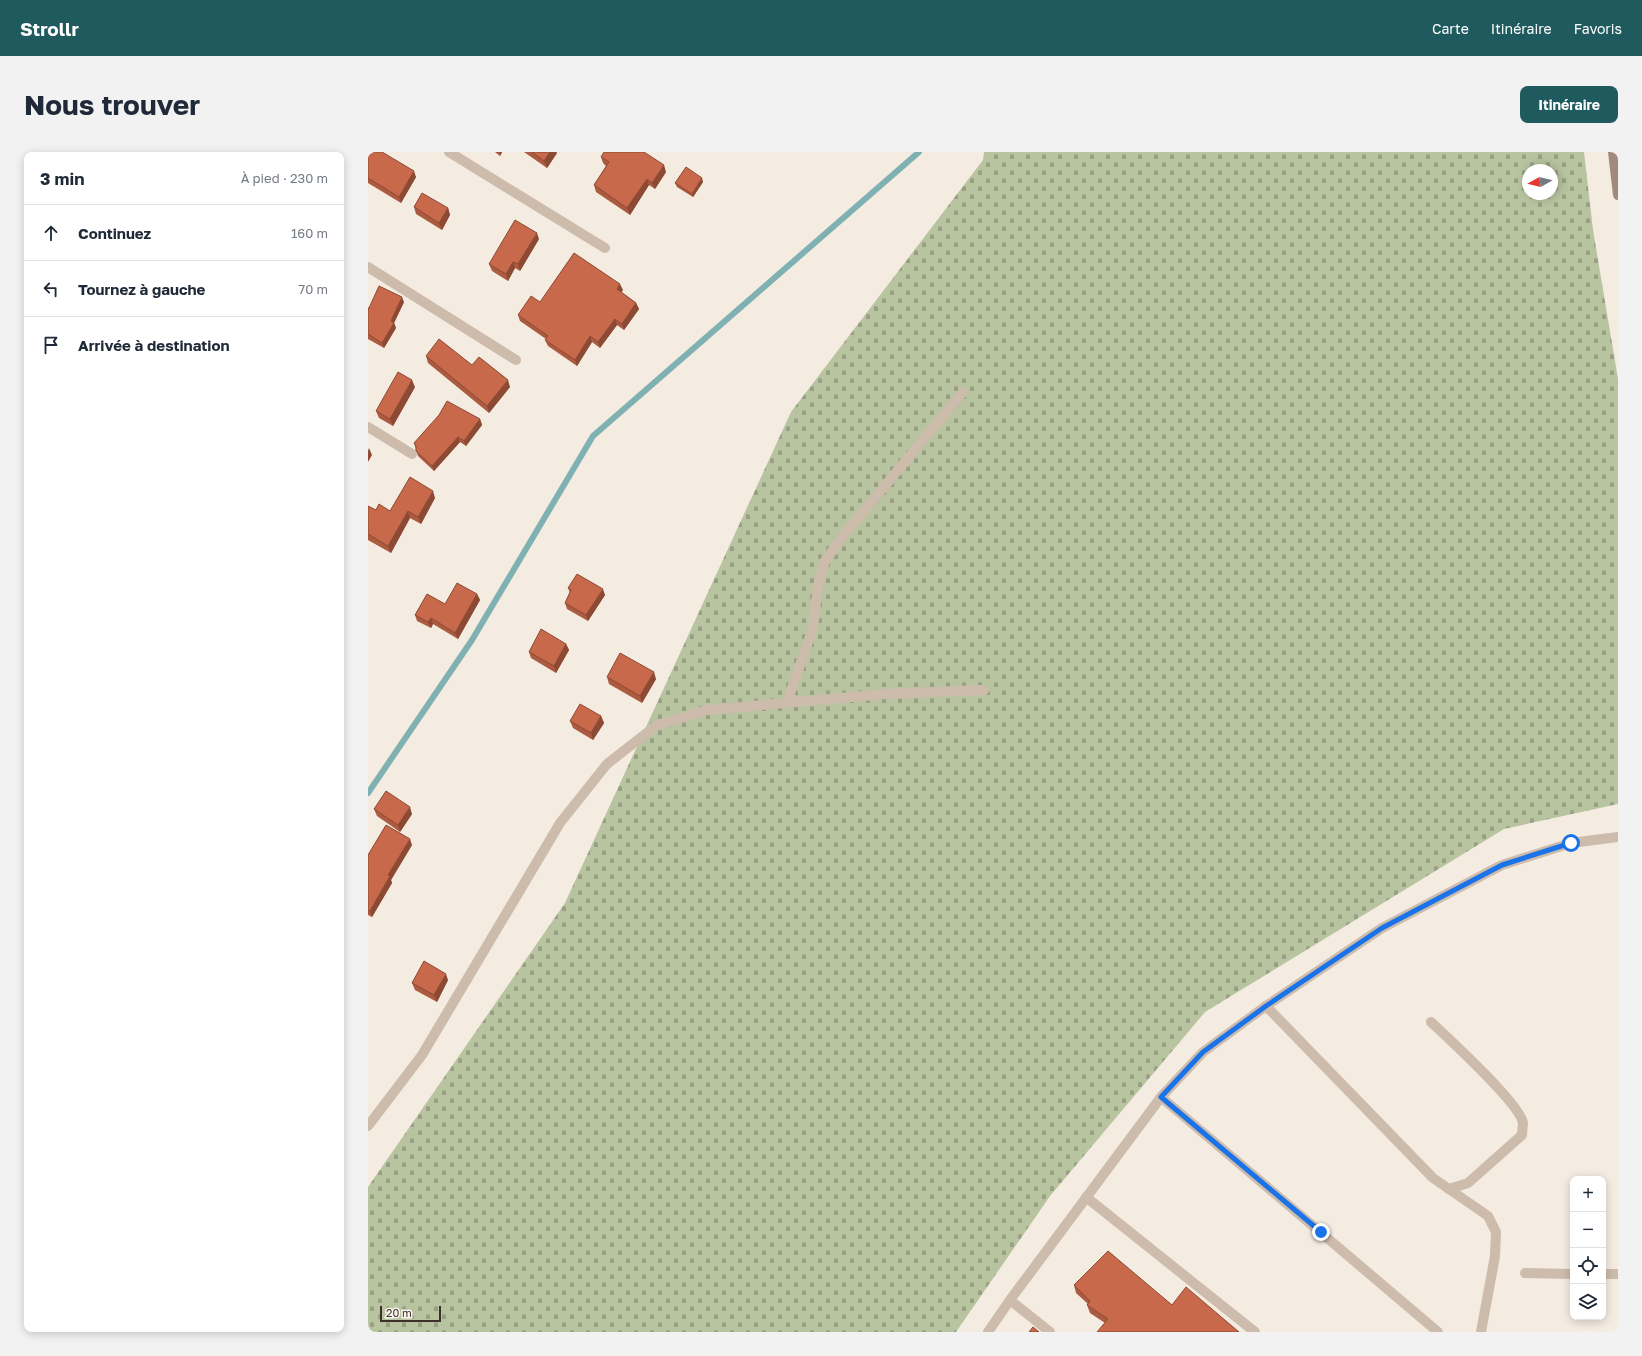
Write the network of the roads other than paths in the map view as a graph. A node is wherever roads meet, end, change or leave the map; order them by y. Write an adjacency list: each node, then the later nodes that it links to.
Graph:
1 (449, 152): 4 (street)
2 (1613, 152): 3 (street)
3 (1618, 192)
4 (605, 248)
5 (368, 267): 6 (street)
6 (516, 360)
7 (963, 392): 11 (street)
8 (368, 427): 9 (street)
9 (412, 454)
10 (984, 690): 11 (street)
11 (787, 702): 16 (street)
12 (1618, 837): 13 (street)
13 (1266, 1006): 15 (street); 17 (street)
14 (1431, 1022): 17 (street)
15 (1161, 1097): 18 (street); 27 (street)
16 (368, 1126)
17 (1449, 1189): 28 (street)
18 (1086, 1197): 23 (street); 26 (street)
19 (1525, 1273): 20 (street)
20 (1570, 1274)
21 (1606, 1274): 22 (street)
22 (1618, 1274)
23 (1010, 1300): 24 (street); 25 (street)
24 (988, 1332)
25 (1050, 1332)
26 (1255, 1332)
27 (1438, 1332)
28 (1481, 1332)

